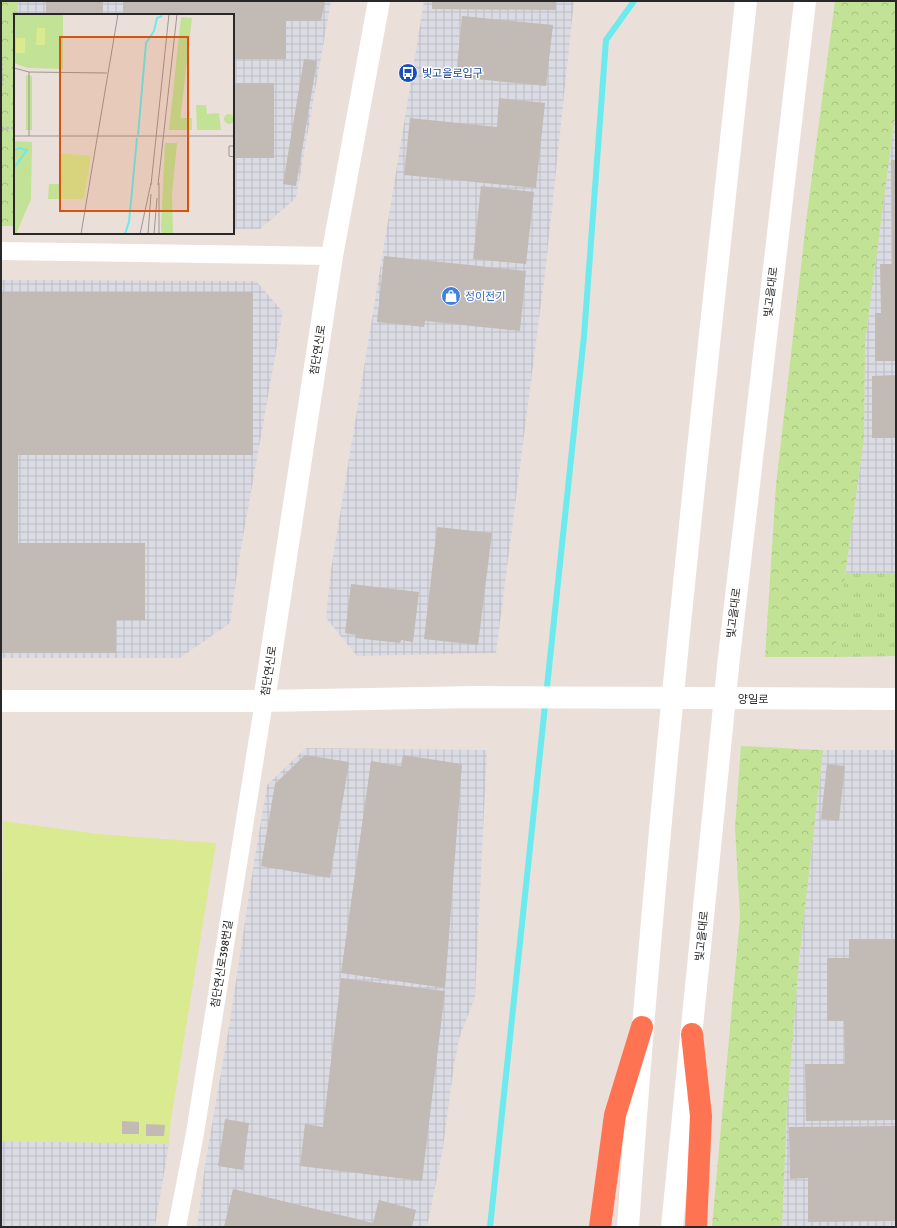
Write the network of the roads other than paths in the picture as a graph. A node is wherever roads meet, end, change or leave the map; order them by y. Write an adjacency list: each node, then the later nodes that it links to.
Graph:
1 (379, 1): 5 (main road, 첨단연신로)
2 (746, 1): 10 (main road)
3 (805, 1): 11 (main road, 빛고을대로)
4 (1, 251): 5 (street)
5 (332, 256): 9 (main road, 첨단연신로)
6 (611, 697): 7 (main road, 양일로); 9 (main road, 첨단연신로)
7 (896, 699)
8 (1, 701): 9 (main road, 첨단연신로)
9 (264, 701): 12 (street, 첨단연신로398번길)
10 (642, 1027): 13 (highway); 14 (main road)
11 (692, 1034): 15 (main road, 빛고을대로); 16 (highway)
12 (177, 1227)
13 (600, 1227)
14 (628, 1227)
15 (672, 1227)
16 (696, 1227)

